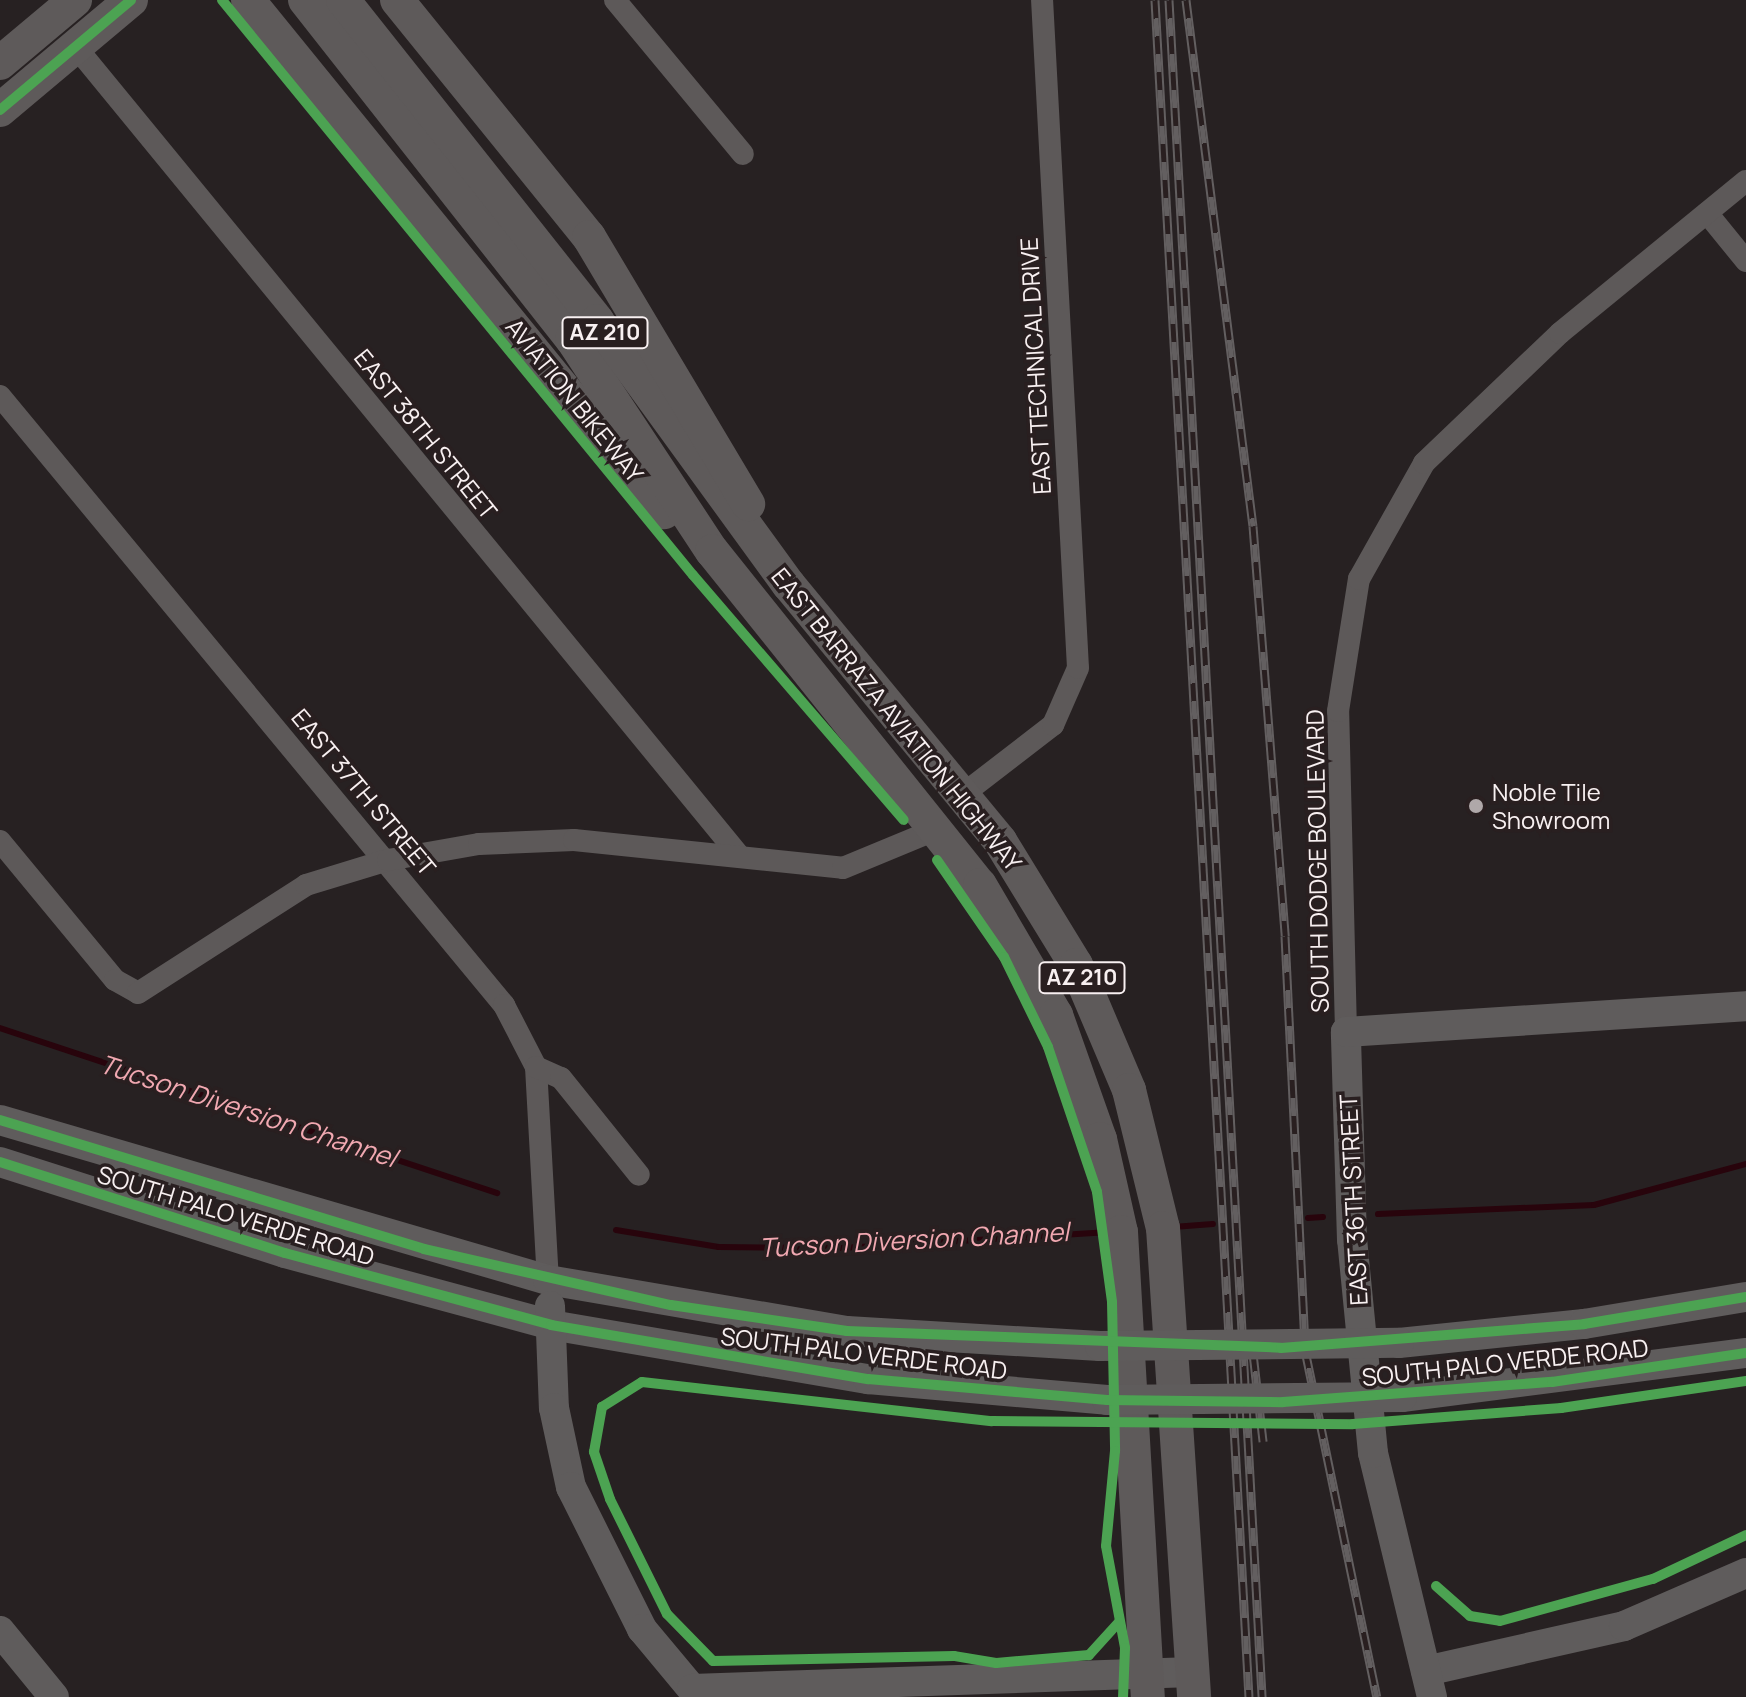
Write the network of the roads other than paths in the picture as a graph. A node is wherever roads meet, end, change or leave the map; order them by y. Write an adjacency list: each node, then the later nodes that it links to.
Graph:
1 (75, 0): 10 (main road)
2 (131, 0): 9 (main road)
3 (248, 0): 18 (main road)
4 (305, 0): 18 (main road, EAST BARRAZA AVIATION HIGHWAY / AZ 210)
5 (343, 0): 17 (main road, EAST BARRAZA AVIATION HIGHWAY / AZ 210)
6 (397, 0): 17 (main road)
7 (615, 0): 12 (street)
8 (1042, 0): 19 (street, EAST TECHNICAL DRIVE)
9 (75, 46): 11 (main road); 22 (street, EAST 38TH STREET)
10 (0, 63)
11 (0, 110)
12 (743, 154)
13 (1746, 181): 14 (street, SOUTH DODGE BOULEVARD)
14 (1707, 213): 15 (street); 25 (street, SOUTH DODGE BOULEVARD)
15 (1746, 261)
16 (0, 396): 23 (street, EAST 37TH STREET)
17 (860, 670): 19 (main road, EAST BARRAZA AVIATION HIGHWAY / AZ 210)
18 (824, 695): 20 (main road, EAST BARRAZA AVIATION HIGHWAY / AZ 210)
19 (962, 795): 28 (main road, EAST BARRAZA AVIATION HIGHWAY / AZ 210)
20 (937, 829): 22 (street); 28 (main road); 39 (main road, EAST BARRAZA AVIATION HIGHWAY / AZ 210)
21 (0, 841): 23 (street)
22 (738, 854): 23 (street)
23 (388, 860): 26 (street, EAST 37TH STREET)
24 (1746, 1006): 25 (main road)
25 (1346, 1032): 38 (main road, EAST 36TH STREET)
26 (536, 1067): 30 (street); 31 (street, EAST 37TH STREET)
27 (0, 1120): 31 (main road, SOUTH PALO VERDE ROAD)
28 (1144, 1143): 37 (main road, EAST BARRAZA AVIATION HIGHWAY / AZ 210)
29 (0, 1162): 33 (main road, SOUTH PALO VERDE ROAD)
30 (639, 1175)
31 (548, 1280): 32 (main road, SOUTH PALO VERDE ROAD, bridge); 33 (main road)
32 (1746, 1297)
33 (551, 1325): 34 (main road, SOUTH PALO VERDE ROAD, bridge); 41 (main road)
34 (1746, 1353)
35 (1746, 1573): 38 (main road)
36 (0, 1631): 42 (main road)
37 (1194, 1684): 39 (main road)
38 (1429, 1684)
39 (1148, 1685): 40 (main road)
40 (802, 1691): 41 (main road)
41 (695, 1693)
42 (54, 1697)

